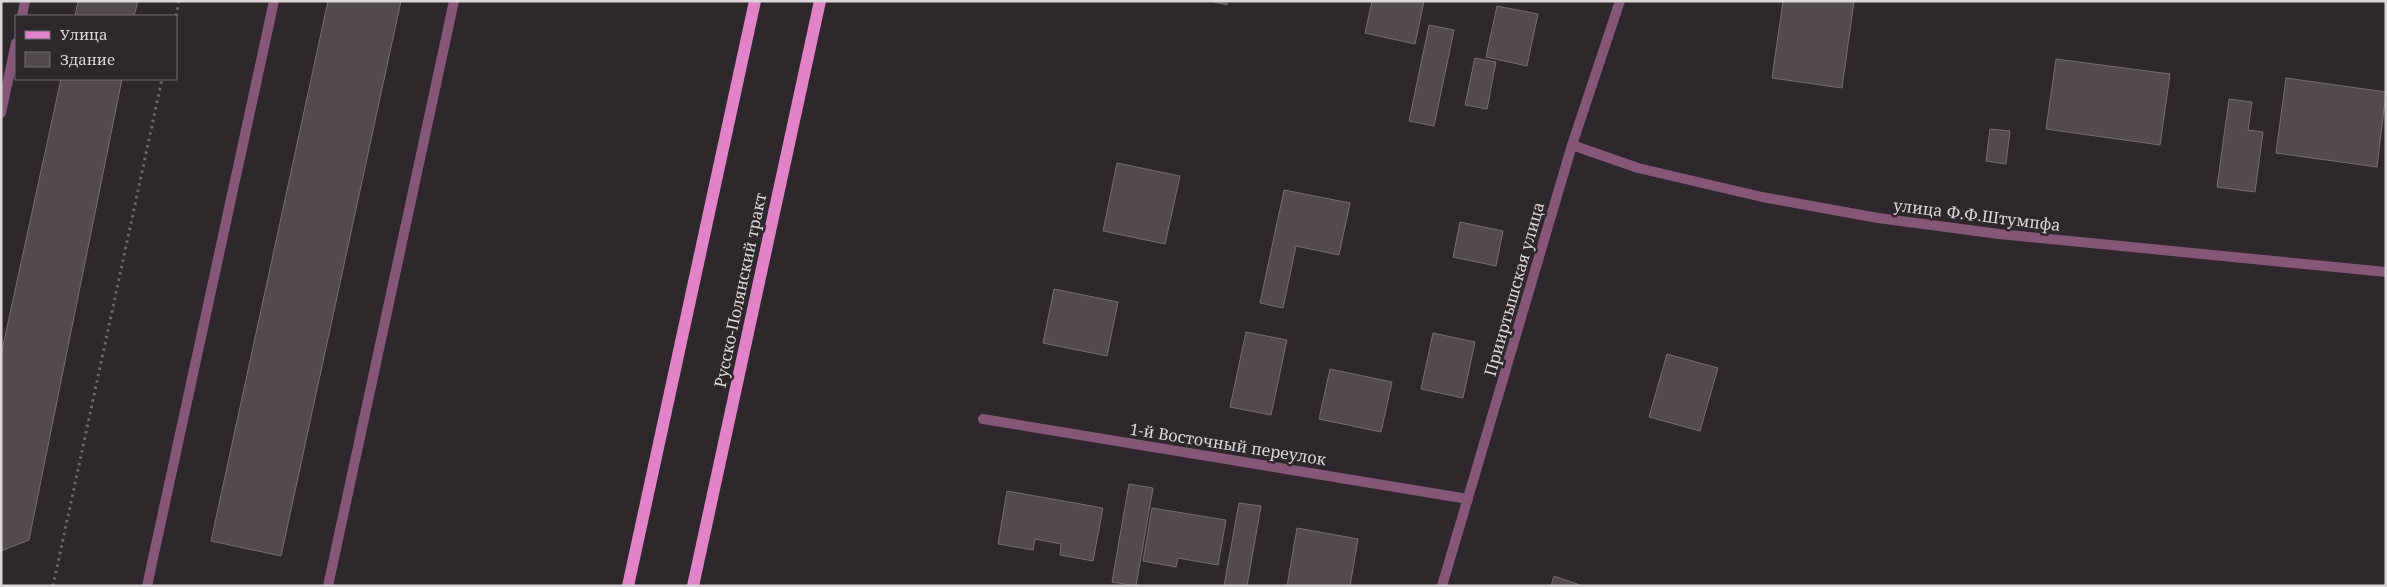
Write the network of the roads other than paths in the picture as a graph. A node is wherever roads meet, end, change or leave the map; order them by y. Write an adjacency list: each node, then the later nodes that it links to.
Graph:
1 (25, 1): 7 (street)
2 (274, 1): 14 (street)
3 (454, 1): 15 (street)
4 (755, 1): 16 (main road)
5 (820, 1): 17 (main road, Русско-Полянский тракт)
6 (1620, 1): 10 (street, Прииртышская улица)
7 (22, 15)
8 (15, 48): 9 (street)
9 (1, 113)
10 (1572, 145): 11 (street, улица Ф.Ф.Штумпфа); 13 (street, Прииртышская улица)
11 (2386, 272)
12 (983, 420): 13 (street, 1-й Восточный переулок)
13 (1468, 499): 18 (street, Прииртышская улица)
14 (147, 586)
15 (328, 586)
16 (628, 586)
17 (693, 586)
18 (1442, 586)

